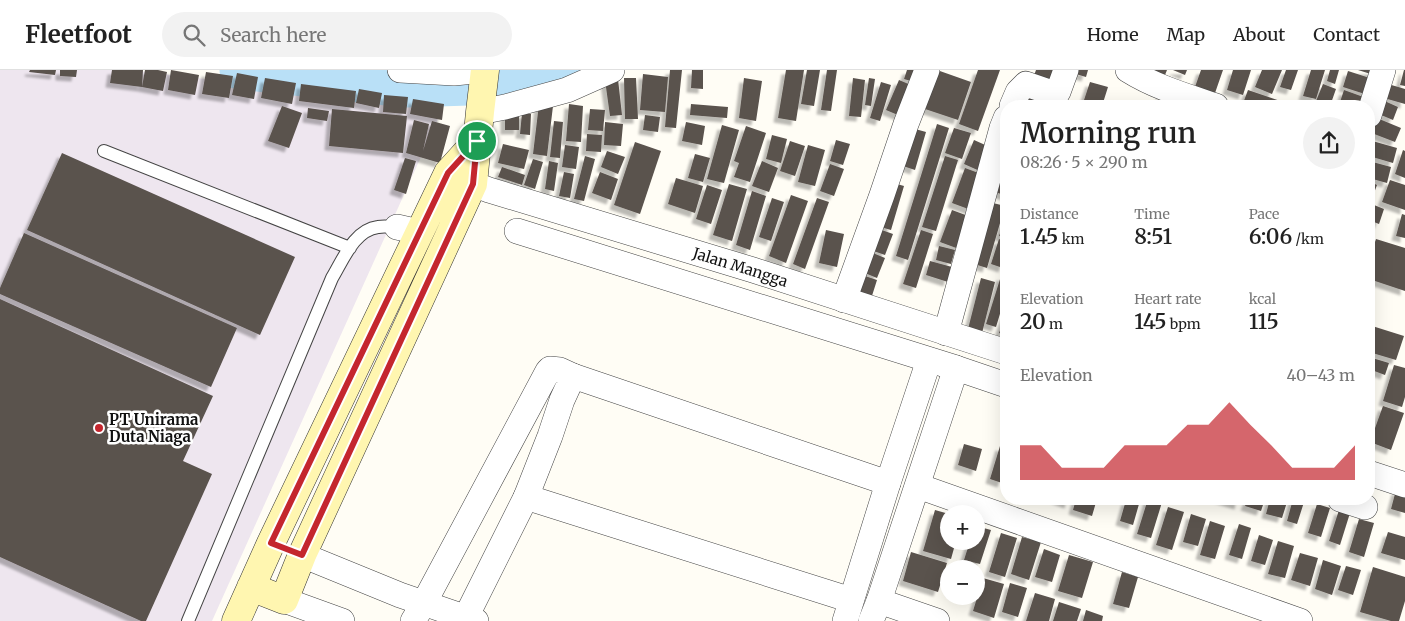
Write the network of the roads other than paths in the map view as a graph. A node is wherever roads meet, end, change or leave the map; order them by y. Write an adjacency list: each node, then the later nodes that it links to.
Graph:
1 (400, 70): 7 (street)
2 (612, 70): 7 (street)
3 (927, 70): 19 (street)
4 (1066, 70): 9 (street)
5 (1128, 70): 8 (street)
6 (1383, 70): 11 (street)
7 (483, 84): 13 (street)
8 (1154, 96): 10 (street)
9 (1015, 100)
10 (1198, 100)
11 (1374, 100)
12 (1000, 135): 20 (street)
13 (477, 141): 15 (street); 16 (street)
14 (104, 151): 18 (lane)
15 (473, 184): 19 (street, Jalan Mangga); 34 (street)
16 (408, 230): 18 (lane); 33 (street)
17 (516, 231): 22 (street)
18 (350, 248): 41 (lane)
19 (844, 300): 20 (street, Jalan Mangga)
20 (946, 333): 21 (street, Jalan Mangga)
21 (1000, 350)
22 (929, 360): 23 (street); 28 (street)
23 (956, 368): 25 (street); 29 (street)
24 (573, 376): 28 (street); 30 (street); 39 (street)
25 (1000, 383)
26 (1375, 474): 27 (street)
27 (1403, 478)
28 (888, 483): 37 (street)
29 (918, 486): 38 (street); 45 (street)
30 (526, 497): 37 (street); 40 (street)
31 (1359, 505): 32 (street)
32 (1365, 507)
33 (271, 543): 34 (street); 35 (street)
34 (302, 555): 36 (street); 39 (street)
35 (251, 587): 36 (street); 42 (street)
36 (284, 600): 43 (street)
37 (848, 610)
38 (875, 611): 44 (street)
39 (419, 612): 40 (street)
40 (469, 620)
41 (188, 621)
42 (236, 621)
43 (342, 621)
44 (937, 621)
45 (1300, 621)

